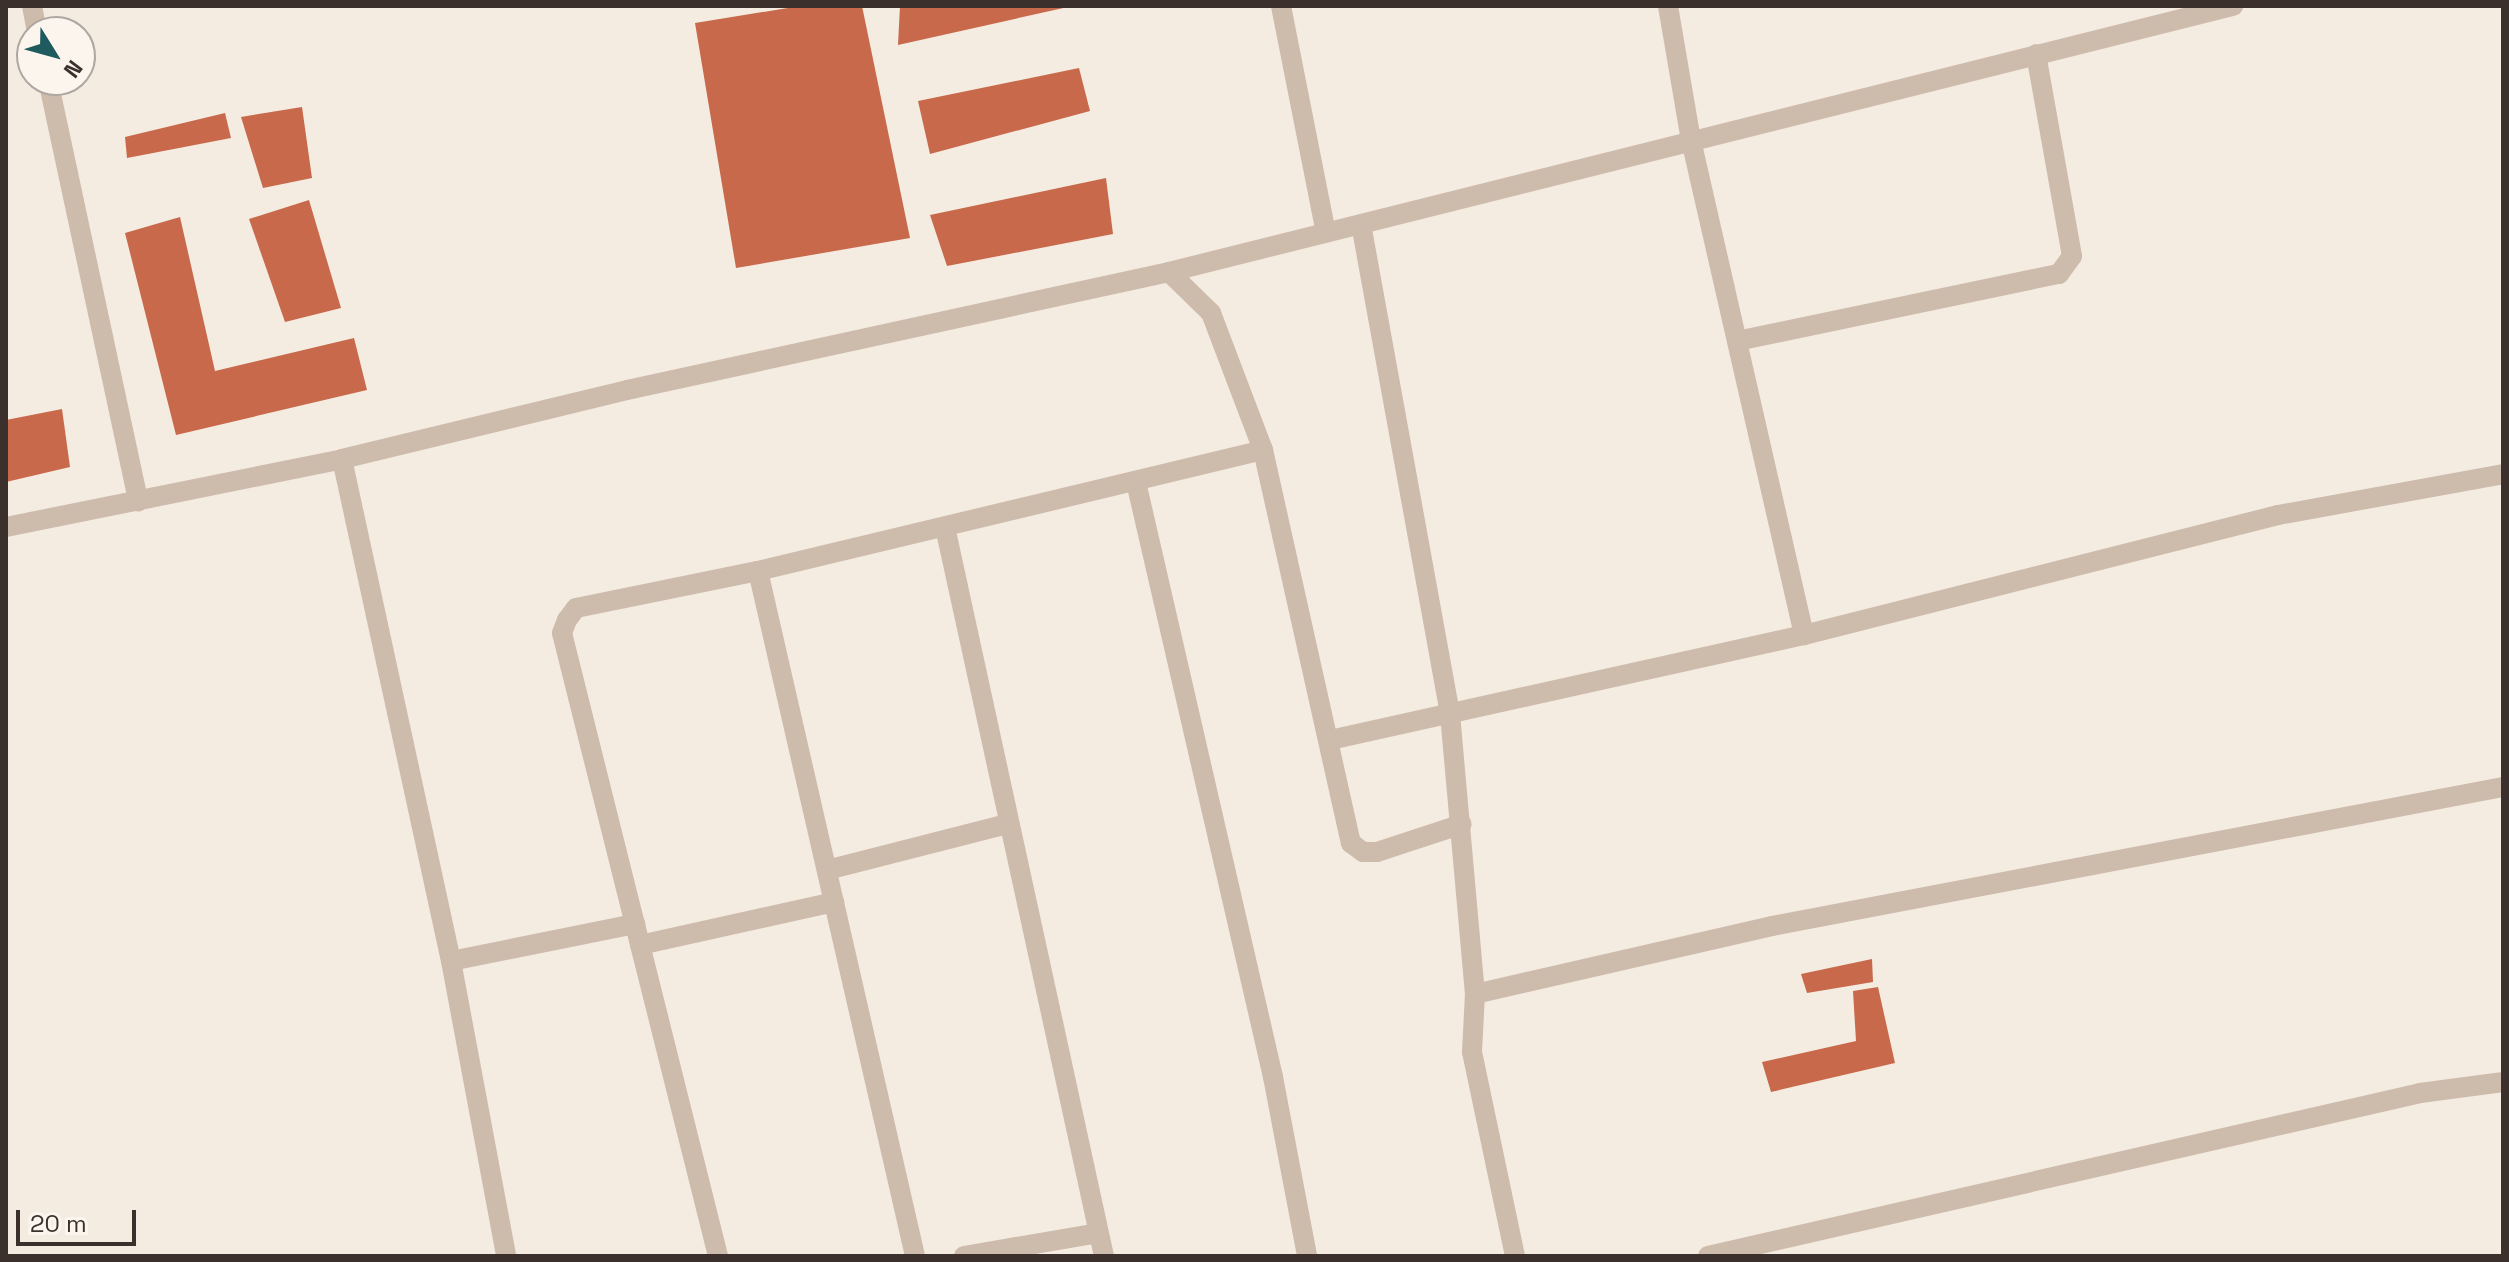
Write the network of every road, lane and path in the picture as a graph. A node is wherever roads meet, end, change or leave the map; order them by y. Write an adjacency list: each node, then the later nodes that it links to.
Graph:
1 (1281, 6): 8 (street)
2 (1668, 6): 6 (street)
3 (2233, 6): 4 (street)
4 (2036, 54): 6 (street); 10 (street)
5 (51, 96): 15 (street)
6 (1691, 140): 7 (street); 10 (street)
7 (1361, 224): 8 (street); 20 (street)
8 (1326, 233): 9 (street)
9 (1169, 272): 11 (street); 12 (street)
10 (1737, 341): 19 (street)
11 (1263, 450): 14 (street); 21 (street)
12 (342, 459): 15 (street); 29 (street)
13 (2503, 474): 19 (street)
14 (1136, 482): 17 (street); 38 (street)
15 (138, 501): 16 (street)
16 (6, 527)
17 (945, 527): 18 (street); 23 (street)
18 (758, 571): 25 (street); 27 (street)
19 (1804, 635): 20 (street)
20 (1450, 714): 21 (street); 24 (street)
21 (1330, 740): 24 (street)
22 (2503, 787): 30 (street)
23 (1008, 824): 25 (street); 32 (street)
24 (1462, 824): 30 (street)
25 (827, 870): 26 (street)
26 (834, 902): 28 (street); 35 (street)
27 (635, 924): 28 (street); 29 (street)
28 (640, 945): 34 (street)
29 (451, 961): 33 (street)
30 (1475, 994): 39 (street)
31 (2503, 1082): 40 (street)
32 (1098, 1233): 36 (street); 37 (street)
33 (506, 1256)
34 (718, 1256)
35 (915, 1256)
36 (964, 1256)
37 (1104, 1256)
38 (1307, 1256)
39 (1515, 1256)
40 (1708, 1256)

